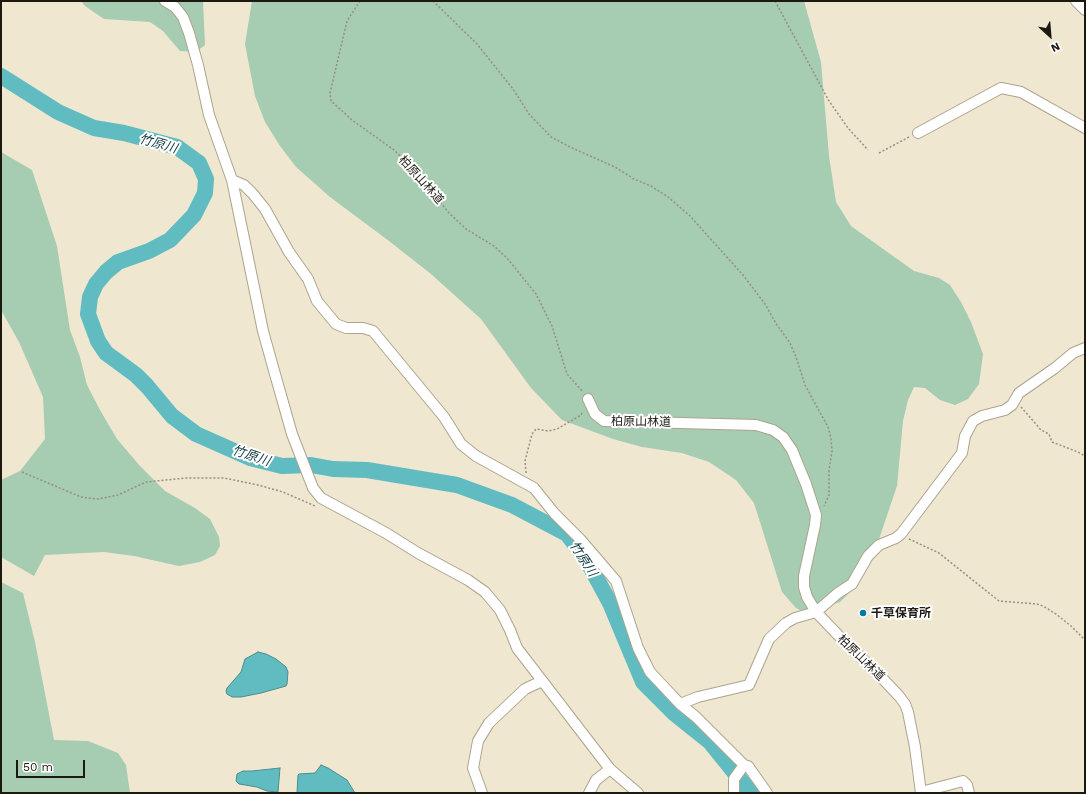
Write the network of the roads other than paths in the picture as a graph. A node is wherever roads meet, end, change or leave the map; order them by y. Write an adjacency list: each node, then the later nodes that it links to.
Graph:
1 (165, 1): 6 (street)
2 (1076, 1): 3 (street)
3 (1085, 10)
4 (1085, 128): 5 (street)
5 (918, 133)
6 (232, 180): 10 (street); 11 (street)
7 (1085, 348): 9 (street)
8 (588, 399): 9 (street, 柏原山林道)
9 (816, 612): 11 (street); 14 (street, 柏原山林道)
10 (542, 681): 13 (street); 15 (street)
11 (680, 704): 12 (street)
12 (744, 766): 18 (street); 19 (street)
13 (610, 769): 16 (street); 17 (street)
14 (921, 792): 20 (street)
15 (482, 793)
16 (589, 793)
17 (638, 793)
18 (734, 793)
19 (767, 793)
20 (969, 793)

